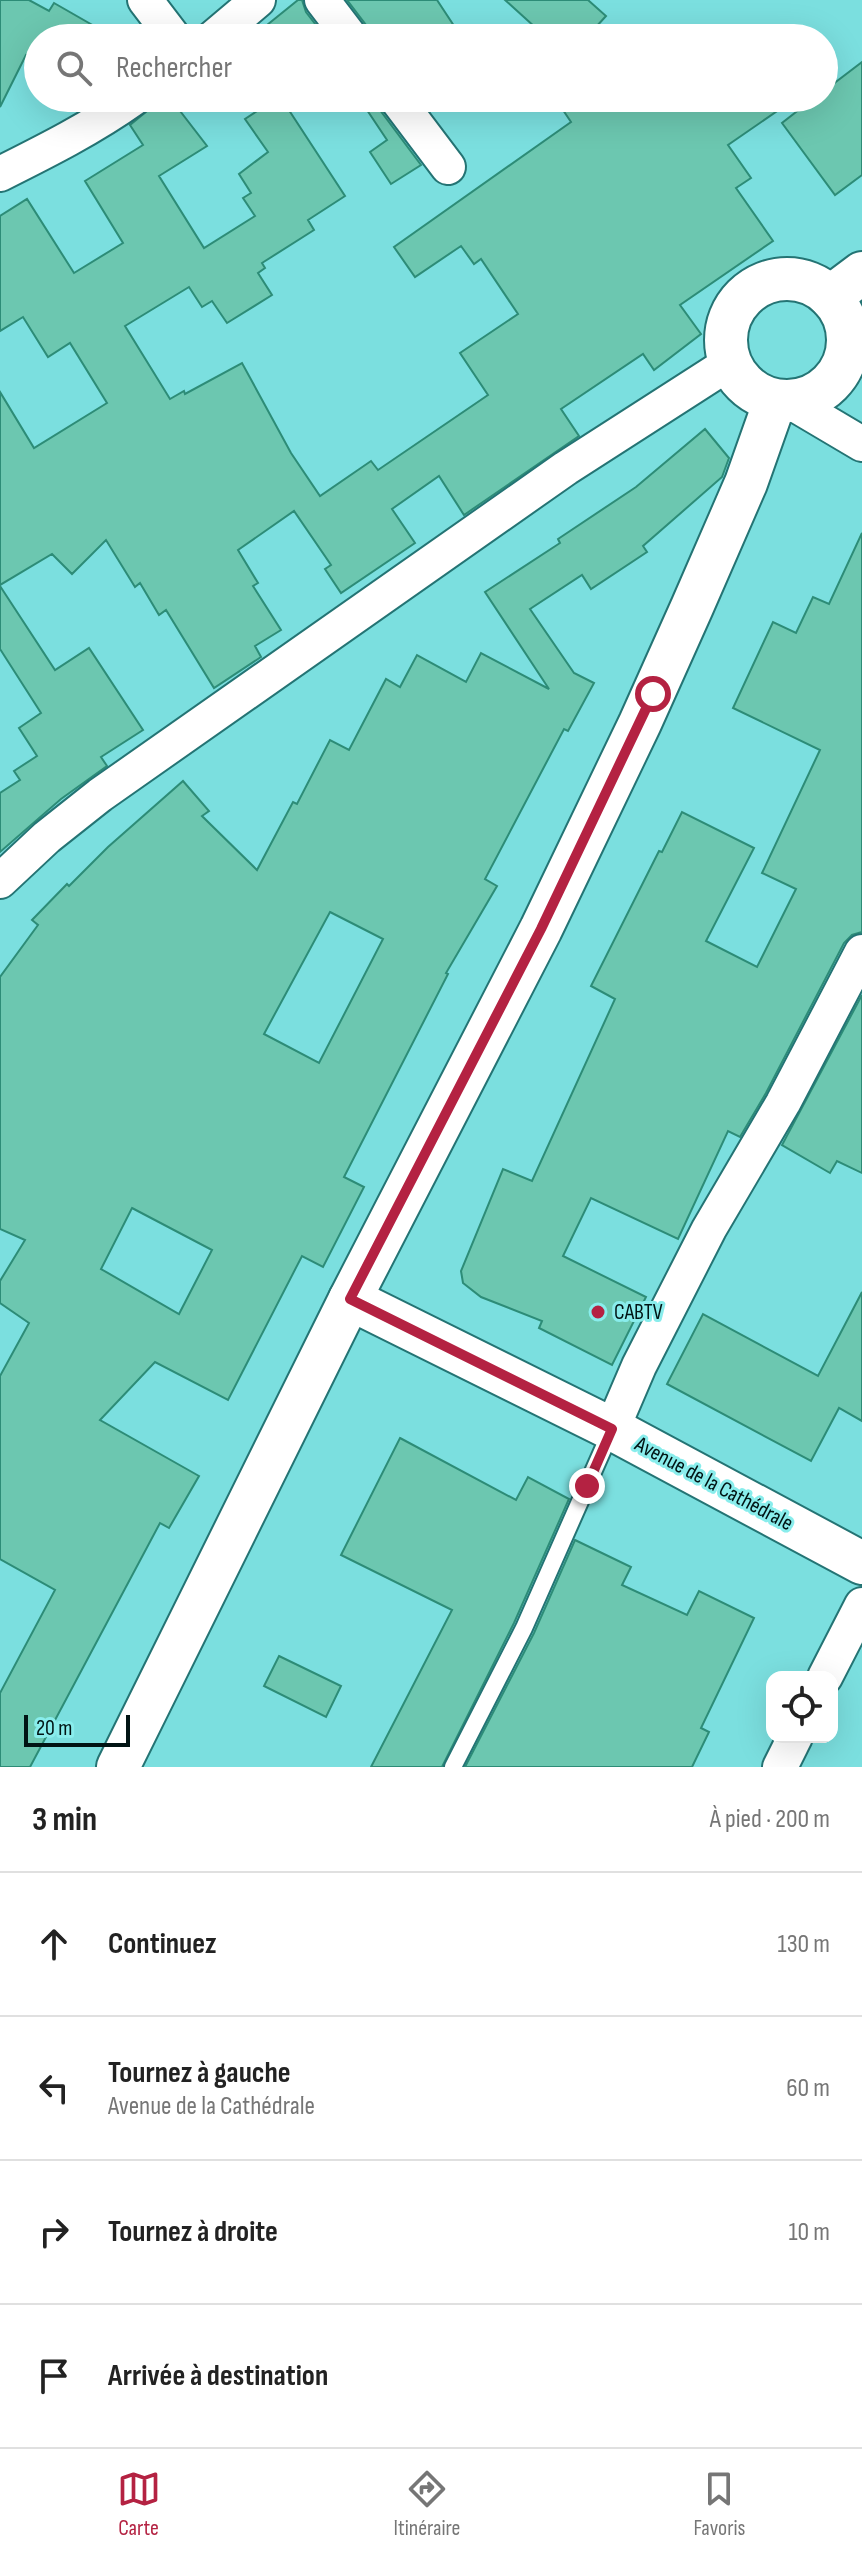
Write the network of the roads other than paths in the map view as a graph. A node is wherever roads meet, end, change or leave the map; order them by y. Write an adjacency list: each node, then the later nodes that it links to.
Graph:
1 (145, 0): 4 (street)
2 (258, 0): 5 (street)
3 (322, 0): 6 (street)
4 (163, 24)
5 (230, 24)
6 (340, 24)
7 (114, 112): 10 (street)
8 (407, 112): 9 (street)
9 (448, 167)
10 (0, 174)
11 (846, 285): 12 (street); 13 (street)
12 (731, 362): 13 (street); 15 (street)
13 (783, 402): 14 (street); 17 (street)
14 (862, 444)
15 (0, 881)
16 (862, 952): 18 (street)
17 (350, 1299): 18 (street, Avenue de la Cathédrale); 23 (street)
18 (612, 1429): 19 (street, Avenue de la Cathédrale); 24 (lane)
19 (862, 1563)
20 (862, 1605): 21 (street)
21 (828, 1671)
22 (792, 1743): 25 (street)
23 (118, 1767)
24 (453, 1767)
25 (780, 1767)

